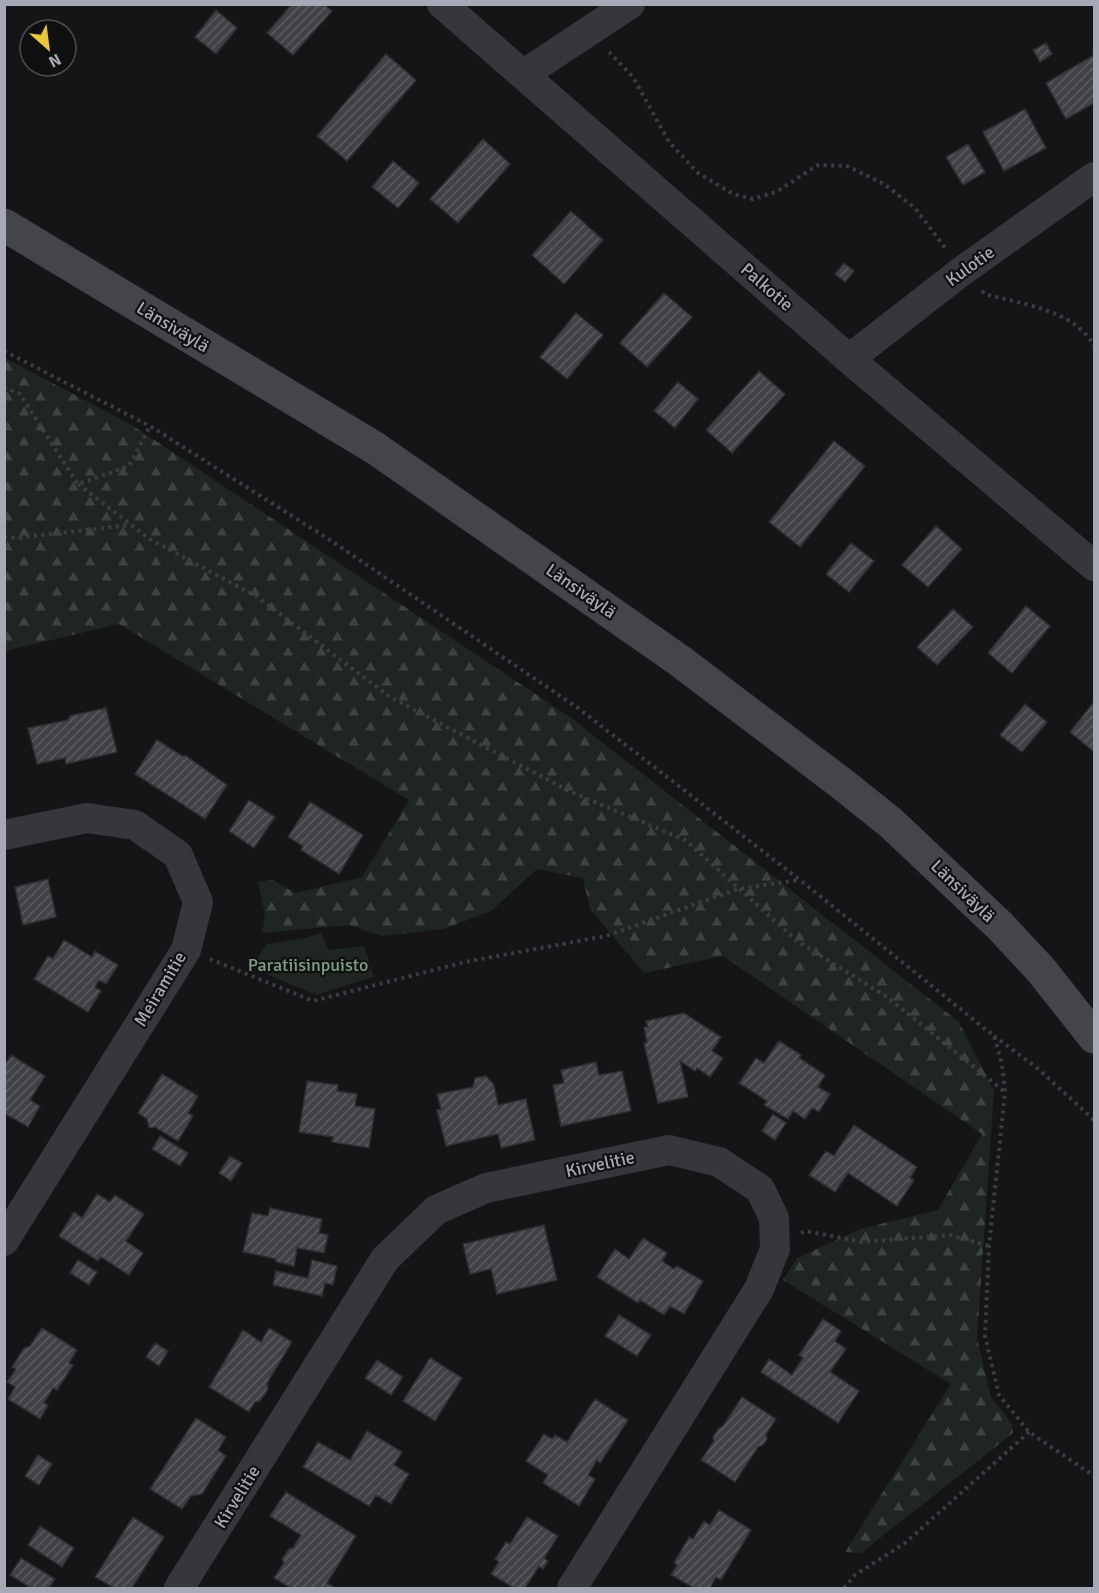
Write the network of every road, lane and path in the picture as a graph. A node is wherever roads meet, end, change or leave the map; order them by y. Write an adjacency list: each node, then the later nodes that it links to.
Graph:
1 (442, 4): 4 (street, Palkotie)
2 (630, 4): 3 (street)
3 (589, 32): 4 (street); 7 (path)
4 (524, 74): 10 (street, Palkotie)
5 (1095, 177): 7 (street, Kulotie)
6 (4, 225): 22 (main road, Länsiväylä)
7 (962, 271): 8 (path); 10 (street, Kulotie)
8 (1095, 346)
9 (4, 351): 12 (path)
10 (849, 359): 16 (street, Palkotie)
11 (4, 387): 13 (path)
12 (150, 426): 13 (path); 18 (path)
13 (78, 484): 14 (path)
14 (131, 525): 15 (path); 19 (path)
15 (4, 537)
16 (1095, 566)
17 (4, 835): 20 (street, Meiramitie)
18 (800, 880): 19 (path); 21 (path)
19 (738, 888): 20 (path); 23 (path)
20 (186, 950): 25 (street, Meiramitie)
21 (994, 1036): 23 (path); 24 (path)
22 (1095, 1037)
23 (1005, 1092): 26 (path)
24 (1095, 1120)
25 (4, 1241)
26 (989, 1246): 27 (path); 28 (path)
27 (775, 1249): 30 (street, Kirvelitie); 31 (street, Kirvelitie)
28 (1029, 1432): 29 (path); 32 (path)
29 (1094, 1475)
30 (179, 1588)
31 (572, 1588)
32 (844, 1588)

